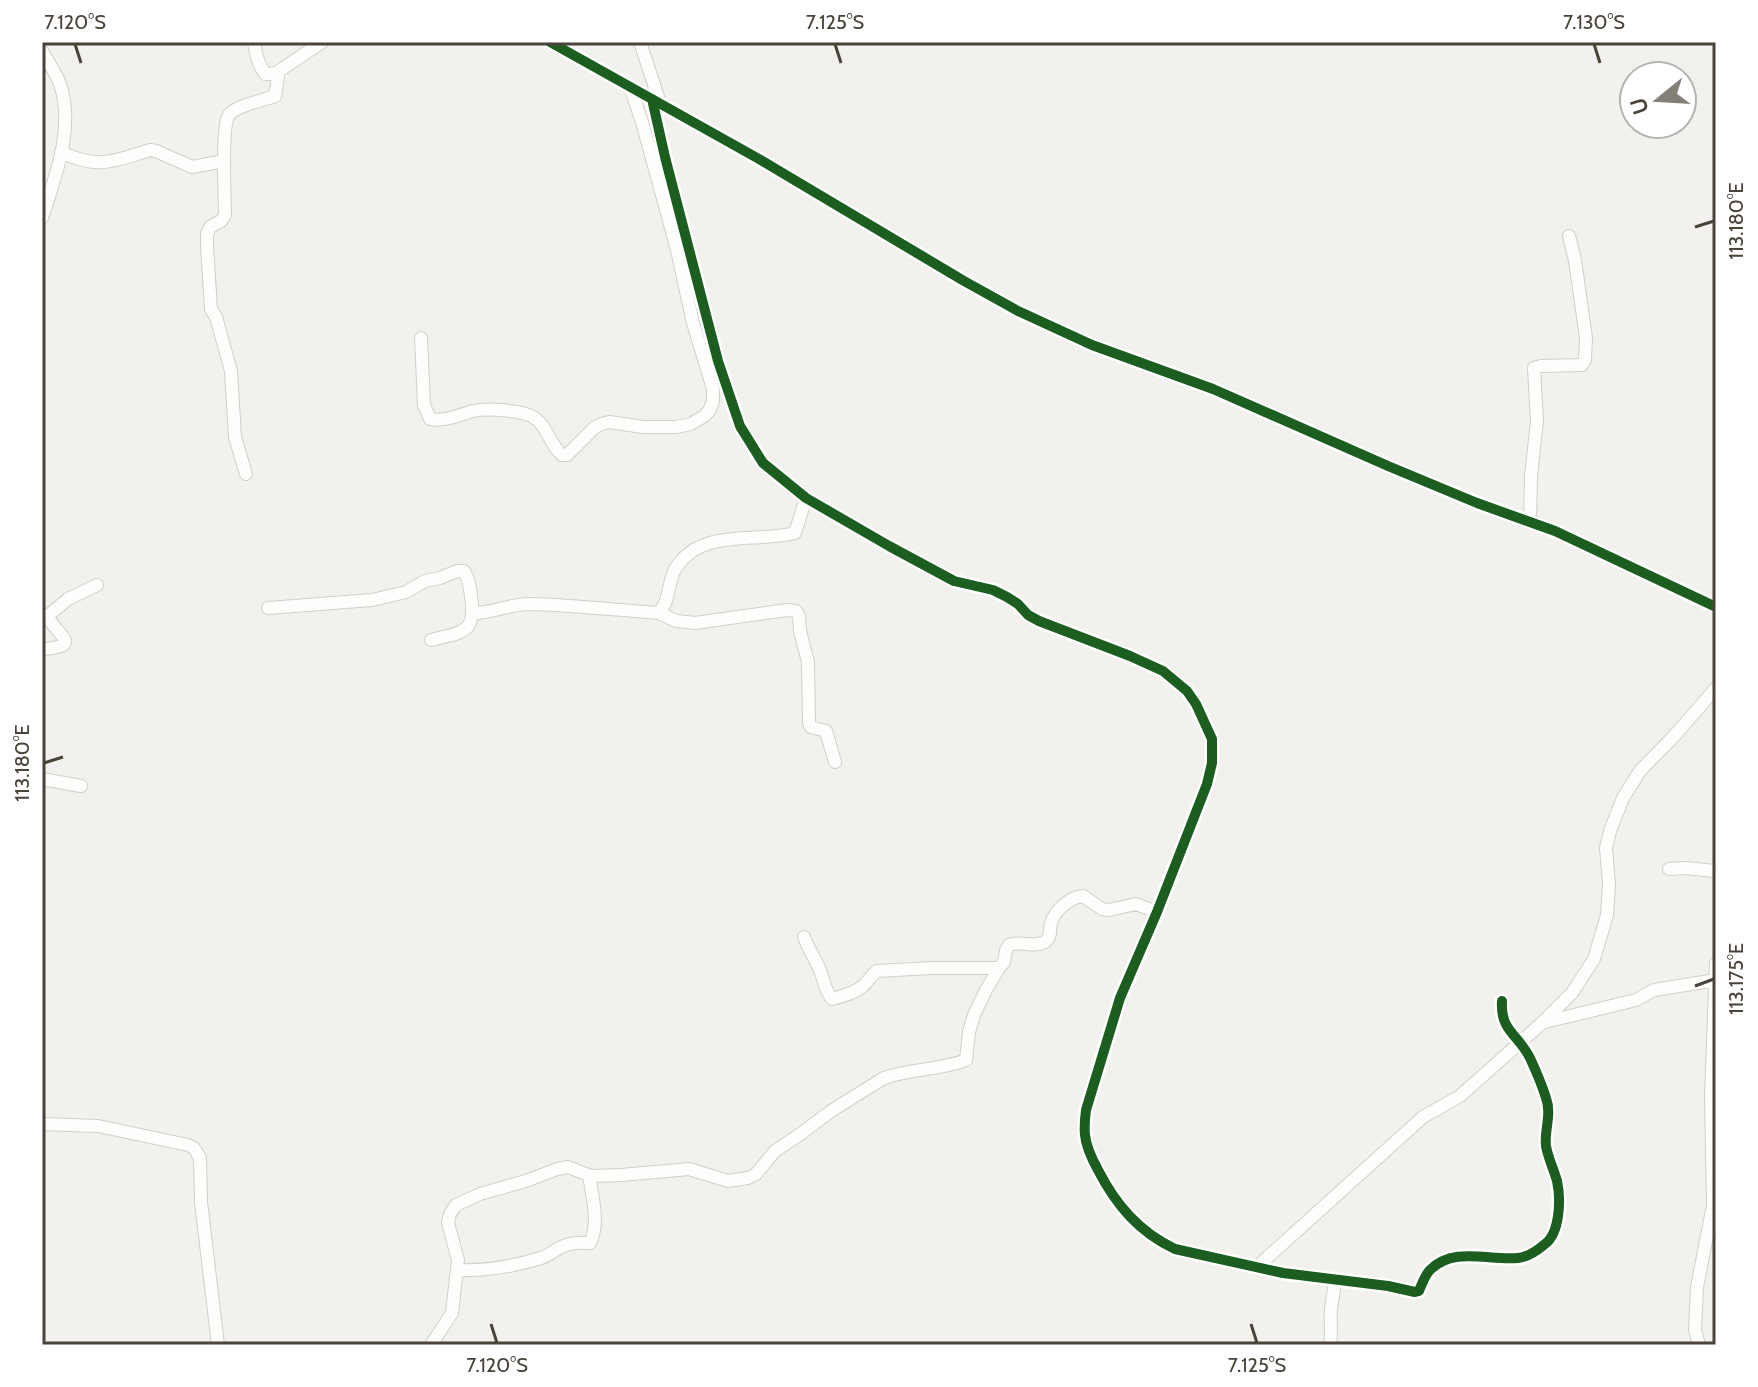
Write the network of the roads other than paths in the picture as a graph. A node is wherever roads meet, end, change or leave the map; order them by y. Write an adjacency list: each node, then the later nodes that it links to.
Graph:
1 (254, 42): 6 (street)
2 (322, 42): 6 (street)
3 (550, 42): 7 (street)
4 (640, 42): 7 (street)
5 (42, 51): 8 (street)
6 (278, 73): 9 (street)
7 (646, 95): 12 (street); 14 (street); 15 (street)
8 (61, 152): 9 (street); 10 (street)
9 (224, 161): 13 (street)
10 (43, 211)
11 (1569, 236): 15 (street)
12 (421, 338)
13 (246, 474)
14 (805, 500): 21 (street); 30 (street)
15 (1530, 522): 17 (street)
16 (97, 585): 19 (street)
17 (1716, 607)
18 (268, 608): 20 (street)
19 (46, 610): 23 (street)
20 (474, 613): 21 (street); 22 (street)
21 (659, 613): 25 (street)
22 (431, 640)
23 (42, 649)
24 (1716, 688): 37 (street)
25 (835, 762)
26 (42, 779): 27 (street)
27 (81, 786)
28 (1669, 869): 29 (street)
29 (1716, 871)
30 (1152, 909): 33 (street); 41 (street)
31 (804, 937): 33 (street)
32 (1716, 963): 34 (street)
33 (999, 968): 40 (street)
34 (1716, 980): 36 (street); 37 (street)
35 (1502, 1001): 38 (street)
36 (1715, 1014): 47 (street)
37 (1542, 1023): 38 (street)
38 (1513, 1034): 41 (street); 43 (street)
39 (42, 1124): 44 (street)
40 (589, 1175): 42 (street); 42 (street)
41 (1258, 1266): 43 (street)
42 (457, 1270): 45 (street)
43 (1335, 1283): 46 (street)
44 (218, 1345)
45 (431, 1345)
46 (1330, 1345)
47 (1699, 1345)

